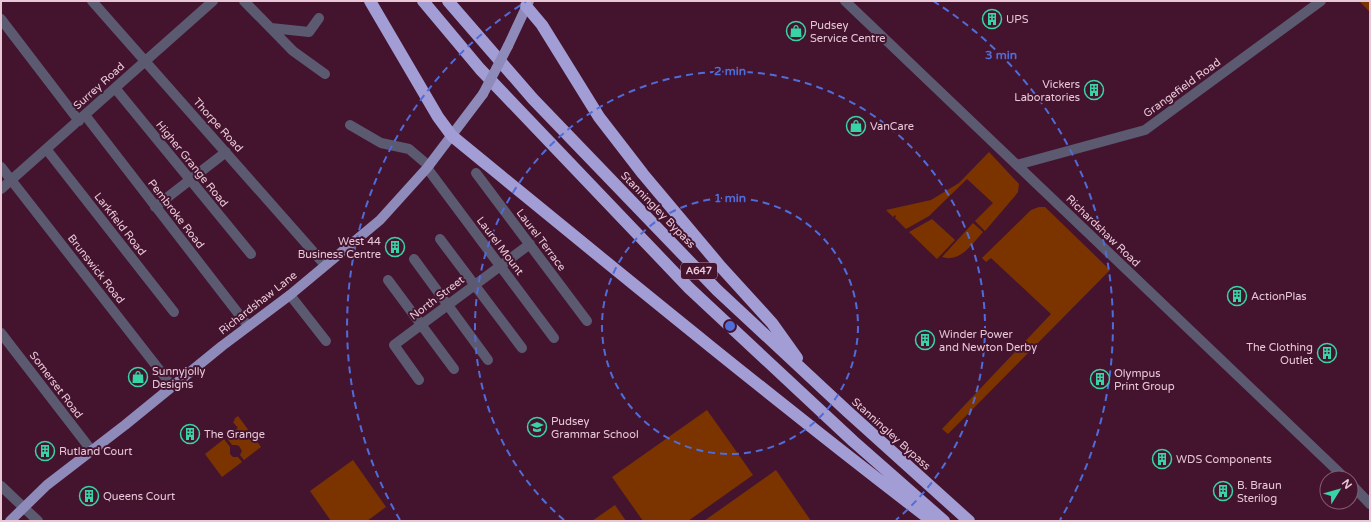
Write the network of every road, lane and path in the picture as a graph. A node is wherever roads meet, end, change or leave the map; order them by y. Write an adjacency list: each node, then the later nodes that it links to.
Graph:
1 (92, 1): 13 (street, Thorpe Road)
2 (213, 1): 13 (street, Surrey Road)
3 (244, 1): 12 (street)
4 (370, 1): 18 (highway)
5 (424, 1): 61 (highway, A647)
6 (448, 1): 50 (highway, Stanningley Bypass / A647)
7 (845, 1): 21 (street, Richardshaw Road)
8 (1321, 1): 21 (street, Grangefield Road)
9 (525, 3): 18 (main road, Richardshaw Lane, bridge); 50 (highway)
10 (319, 18): 12 (street)
11 (1, 19): 16 (street, Pembroke Road)
12 (271, 28): 14 (street)
13 (145, 61): 15 (street, Surrey Road); 20 (street, Thorpe Road)
14 (325, 74)
15 (115, 88): 16 (street, Surrey Road); 25 (street, Higher Grange Road)
16 (82, 118): 19 (street, Surrey Road); 28 (street, Pembroke Road)
17 (350, 125): 23 (street, Laurel Mount)
18 (452, 136): 23 (main road, Richardshaw Lane); 60 (highway)
19 (47, 150): 26 (street, Surrey Road); 39 (street, Larkfield Road)
20 (226, 152): 25 (street); 33 (street, Thorpe Road)
21 (1018, 165): 53 (street, Richardshaw Road)
22 (1, 167): 26 (street, Brunswick Road)
23 (428, 167): 33 (main road, Richardshaw Lane); 34 (street, Laurel Mount)
24 (476, 174): 30 (street, Laurel Terrace)
25 (190, 180): 28 (street); 31 (street, Higher Grange Road)
26 (11, 181): 27 (street, Surrey Road); 51 (street, Brunswick Road)
27 (1, 189)
28 (155, 207): 42 (street, Pembroke Road)
29 (440, 239): 36 (street)
30 (530, 244): 34 (street, North Street); 40 (street, Laurel Terrace)
31 (251, 254)
32 (414, 259): 38 (street)
33 (325, 265): 37 (main road, Richardshaw Lane)
34 (500, 266): 36 (street, North Street); 44 (street, Laurel Mount)
35 (388, 280): 41 (street)
36 (474, 285): 38 (street, North Street); 46 (street)
37 (290, 295): 42 (main road, Richardshaw Lane); 45 (street)
38 (447, 305): 41 (street, North Street); 47 (street)
39 (174, 312)
40 (587, 321)
41 (422, 324): 48 (street); 49 (street, North Street)
42 (248, 326): 51 (main road, Richardshaw Lane)
43 (1, 333): 52 (street, Somerset Road)
44 (554, 338)
45 (326, 341)
46 (522, 348)
47 (488, 360)
48 (454, 369)
49 (419, 380)
50 (815, 382): 62 (highway, Stanningley Bypass / A647)
51 (172, 386): 52 (main road, Richardshaw Lane)
52 (92, 451): 57 (main road, Richardshaw Lane)
53 (1337, 470)
54 (1, 486): 57 (street)
55 (1359, 492): 56 (street)
56 (1370, 504)
57 (23, 507): 58 (main road, Richardshaw Lane); 59 (street)
58 (10, 521)
59 (38, 521)
60 (932, 521)
61 (944, 521)
62 (969, 521)

